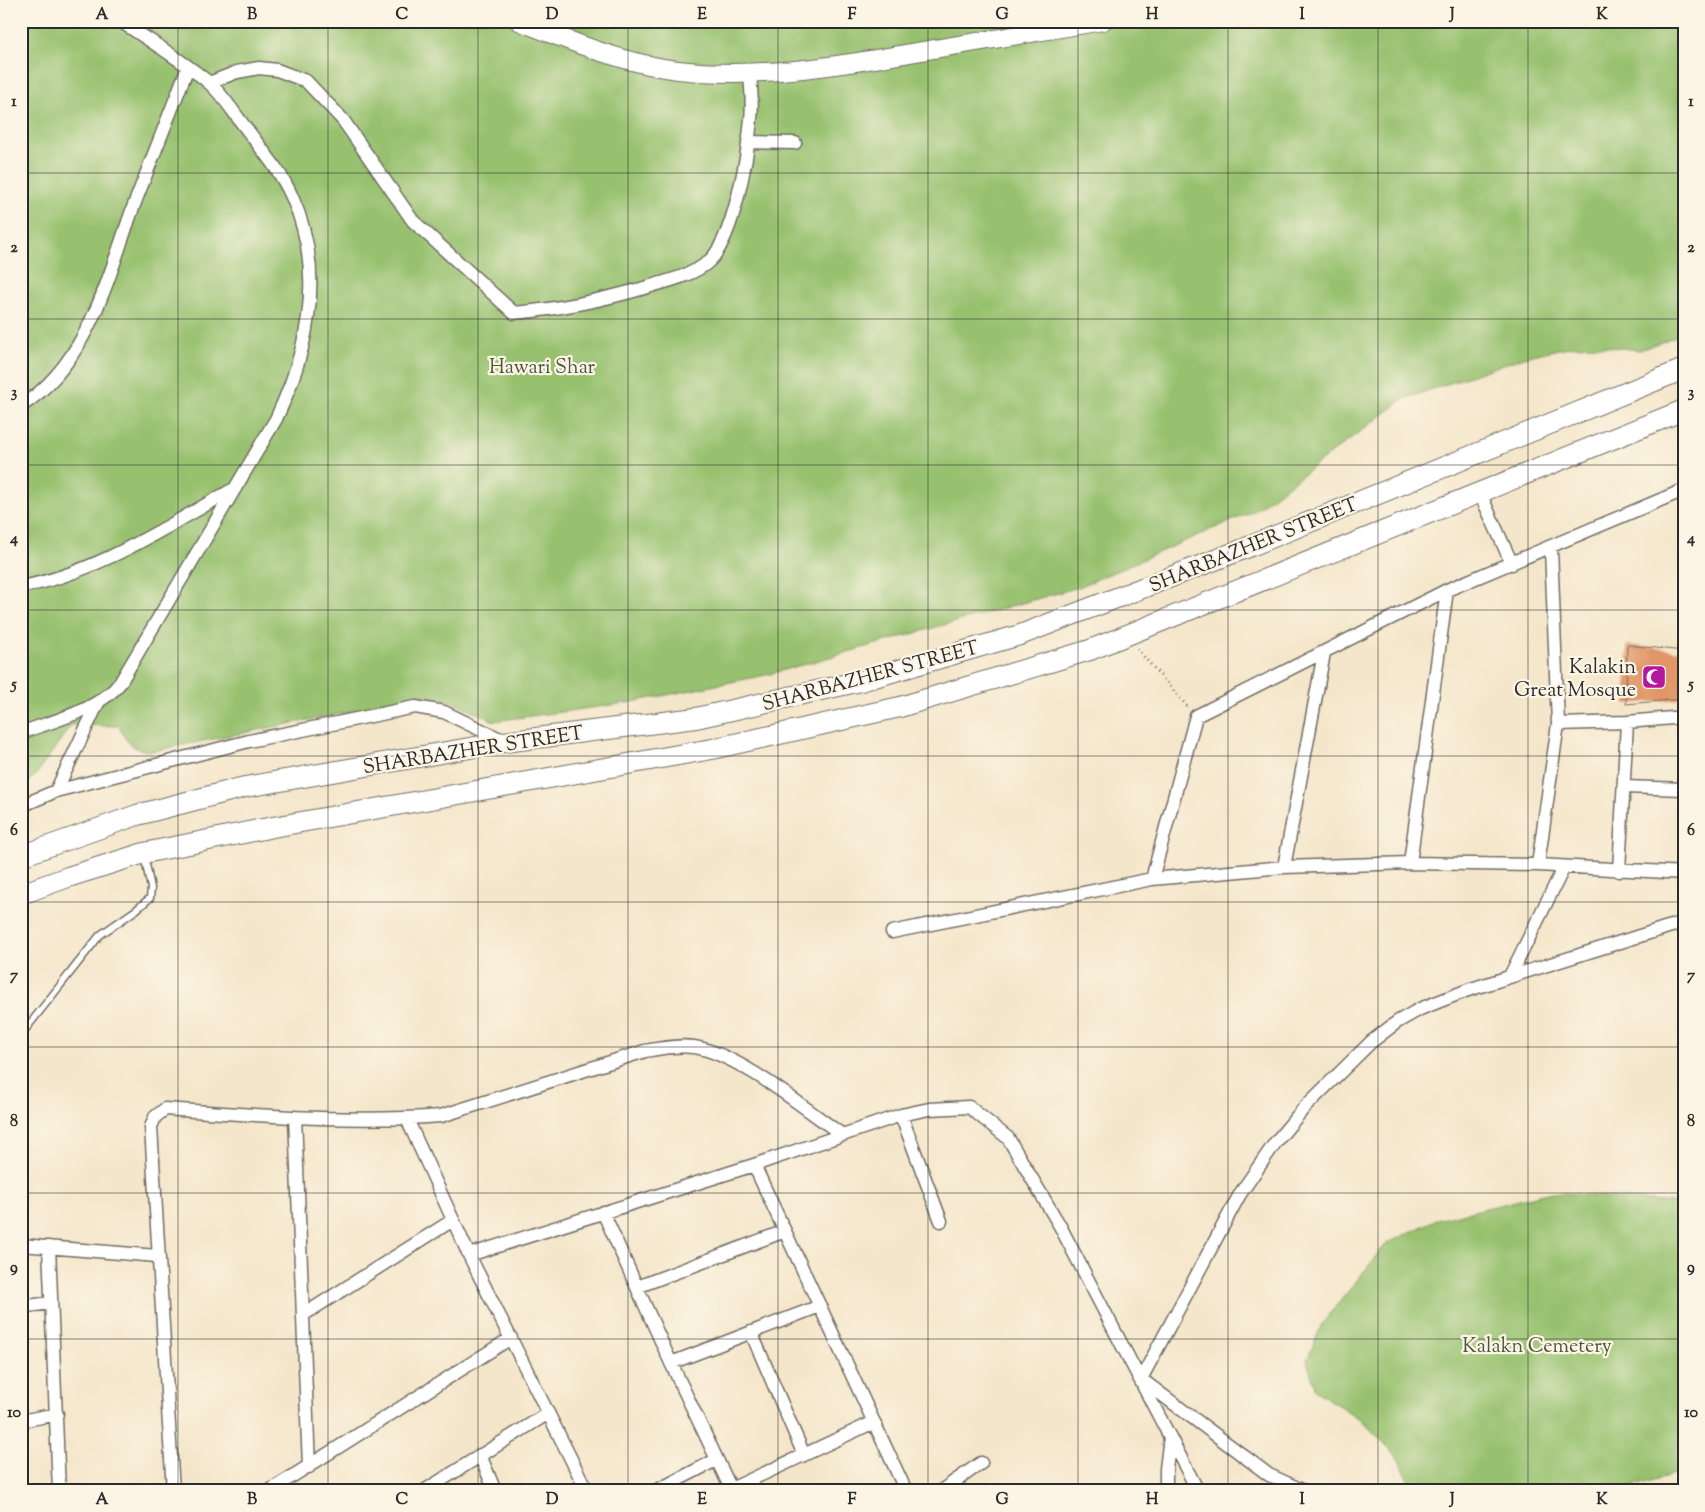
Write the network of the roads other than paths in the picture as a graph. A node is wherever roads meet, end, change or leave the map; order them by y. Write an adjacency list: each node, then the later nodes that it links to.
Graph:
1 (120, 21): 4 (street)
2 (519, 21): 5 (street)
3 (1103, 21): 5 (street)
4 (188, 67): 6 (street); 10 (street)
5 (750, 74): 7 (street)
6 (209, 83): 7 (street); 12 (street)
7 (748, 142): 8 (street)
8 (795, 143)
9 (1684, 369): 20 (main road, SHARBAZHER STREET)
10 (21, 406)
11 (1684, 410): 14 (main road, SHARBAZHER STREET)
12 (232, 490): 17 (street); 21 (street)
13 (1684, 490): 15 (street)
14 (1479, 491): 16 (street); 23 (main road, SHARBAZHER STREET)
15 (1551, 548): 16 (street); 25 (street)
16 (1512, 564): 18 (street)
17 (21, 587)
18 (1447, 590): 19 (street); 34 (street)
19 (1324, 653): 36 (street); 40 (street)
20 (832, 688): 23 (main road); 27 (main road, SHARBAZHER STREET)
21 (98, 703): 26 (street); 30 (street)
22 (1684, 718): 24 (street)
23 (840, 720): 32 (main road, SHARBAZHER STREET)
24 (1627, 722): 25 (street); 28 (street)
25 (1558, 724): 35 (street)
26 (21, 733)
27 (504, 742): 30 (street); 33 (main road, SHARBAZHER STREET)
28 (1624, 787): 29 (street); 38 (street)
29 (1684, 789)
30 (56, 791): 31 (street)
31 (21, 806)
32 (144, 853): 41 (main road, SHARBAZHER STREET); 45 (lane)
33 (21, 856)
34 (1410, 863): 35 (street); 36 (street)
35 (1538, 865): 37 (street)
36 (1284, 867): 40 (street)
37 (1564, 867): 38 (street); 44 (street)
38 (1619, 871): 39 (street)
39 (1684, 872)
40 (1152, 879): 43 (street)
41 (21, 894)
42 (1684, 922): 44 (street)
43 (892, 932)
44 (1510, 976): 67 (street)
45 (21, 1035)
46 (901, 1115): 49 (street); 53 (street); 67 (street)
47 (295, 1117): 48 (street); 58 (street); 63 (street)
48 (407, 1119): 49 (street); 52 (street)
49 (841, 1134): 50 (street)
50 (754, 1165): 51 (street); 54 (street)
51 (604, 1212): 57 (street); 59 (street)
52 (453, 1220): 57 (street); 63 (street)
53 (941, 1221)
54 (785, 1231): 59 (street); 61 (street)
55 (21, 1245): 56 (street)
56 (49, 1247): 58 (street); 60 (street)
57 (469, 1255): 65 (street)
58 (157, 1256): 80 (street)
59 (637, 1287): 66 (street)
60 (50, 1303): 62 (street); 68 (street)
61 (820, 1306): 64 (street); 71 (street)
62 (21, 1307)
63 (303, 1316): 77 (street)
64 (751, 1332): 66 (street); 74 (street)
65 (511, 1338): 69 (street); 77 (street)
66 (671, 1363): 75 (street)
67 (1140, 1379): 72 (street); 90 (street)
68 (57, 1414): 70 (street); 79 (street)
69 (547, 1414): 73 (street); 84 (street)
70 (21, 1421)
71 (874, 1422): 74 (street); 86 (street)
72 (1170, 1437): 88 (street); 89 (street)
73 (480, 1455): 82 (street); 83 (street)
74 (804, 1455): 78 (street)
75 (716, 1460): 78 (street); 85 (street)
76 (982, 1463): 87 (street)
77 (309, 1467): 81 (street)
78 (731, 1490)
79 (59, 1491)
80 (173, 1491)
81 (269, 1491)
82 (424, 1491)
83 (495, 1491)
84 (587, 1491)
85 (656, 1491)
86 (906, 1491)
87 (941, 1491)
88 (1166, 1491)
89 (1198, 1491)
90 (1304, 1491)

